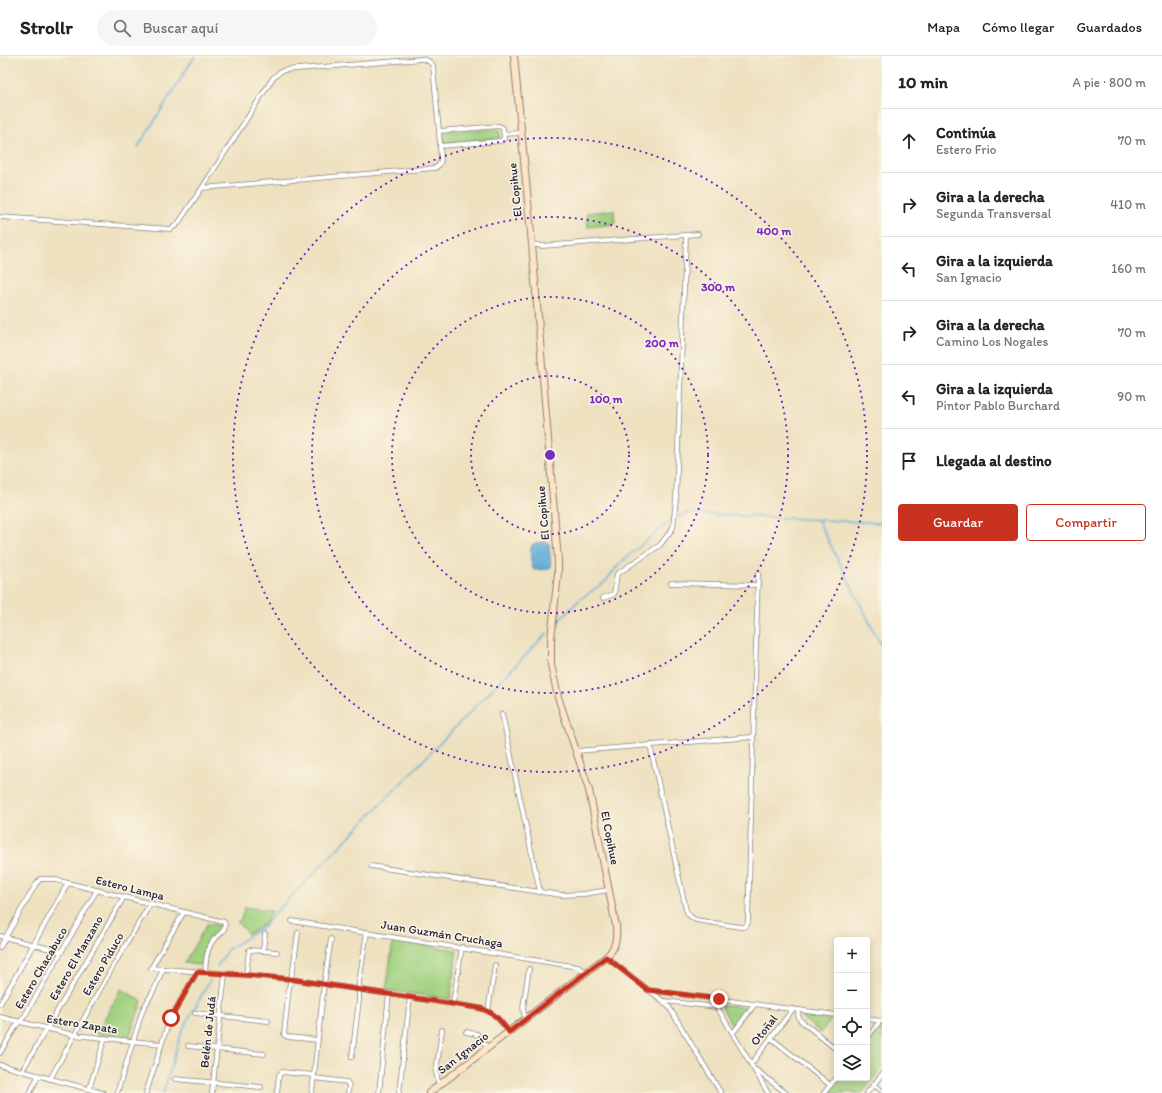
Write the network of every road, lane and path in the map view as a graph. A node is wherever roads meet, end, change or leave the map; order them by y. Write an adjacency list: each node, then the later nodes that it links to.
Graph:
1 (514, 56): 3 (main road, El Copihue)
2 (439, 131): 4 (street); 5 (street); 6 (street)
3 (521, 133): 4 (street); 10 (main road, El Copihue)
4 (504, 134): 5 (street)
5 (440, 146): 6 (street)
6 (202, 188): 7 (street)
7 (0, 217)
8 (698, 234): 9 (street)
9 (686, 236): 10 (street); 14 (street)
10 (532, 244): 18 (main road, El Copihue)
11 (758, 574): 13 (street)
12 (670, 582): 13 (street)
13 (758, 585): 16 (street)
14 (603, 598)
15 (502, 714): 23 (street)
16 (754, 737): 17 (street); 17 (street)
17 (650, 744): 18 (street)
18 (576, 751): 22 (main road, El Copihue)
19 (371, 866): 23 (street)
20 (68, 883): 21 (street, Estero Lampa); 32 (street, Estero Lampa); 34 (street)
21 (97, 890): 24 (street, Estero Lampa); 38 (street, Estero Chacabuco)
22 (608, 890): 23 (street); 40 (main road, El Copihue)
23 (540, 892)
24 (124, 897): 25 (street, Estero Lampa); 73 (street, Estero El Manzano)
25 (150, 904): 26 (street, Estero Lampa); 79 (street, Estero Piduco)
26 (184, 912): 42 (street); 45 (street, Estero Lampa)
27 (292, 921): 28 (street, Juan Guzmán Cruchaga)
28 (367, 932): 36 (street, Juan Guzmán Cruchaga); 51 (street)
29 (298, 933): 49 (street)
30 (266, 934): 37 (street)
31 (0, 936): 32 (street)
32 (6, 938): 34 (street); 35 (street)
33 (331, 939): 50 (street)
34 (34, 945): 38 (street); 58 (street)
35 (0, 947)
36 (462, 947): 46 (street, Juan Guzmán Cruchaga); 57 (street)
37 (263, 950): 39 (street); 48 (street)
38 (62, 952): 72 (street, Estero Chacabuco)
39 (277, 952)
40 (606, 957): 46 (main road, San Ignacio); 52 (street)
41 (496, 965): 63 (street)
42 (163, 969): 44 (street); 83 (street)
43 (529, 969): 68 (street)
44 (197, 972): 45 (street); 84 (street)
45 (205, 972): 47 (street)
46 (586, 972): 68 (main road, San Ignacio)
47 (225, 974): 48 (street); 66 (street, Belén de Judá)
48 (246, 975): 49 (street)
49 (290, 979): 50 (street); 82 (street)
50 (324, 984): 51 (street); 82 (street)
51 (359, 989): 53 (street); 91 (street)
52 (648, 990): 55 (street); 56 (street)
53 (389, 993): 54 (street); 117 (street)
54 (410, 997): 57 (street); 118 (street)
55 (719, 999): 59 (street); 60 (street)
56 (663, 1001): 60 (street); 120 (street)
57 (453, 1003): 63 (street)
58 (0, 1004)
59 (755, 1004): 61 (street); 77 (street)
60 (717, 1007): 77 (street)
61 (793, 1009): 62 (street); 81 (street, Otoñal)
62 (799, 1010): 65 (street); 87 (street)
63 (488, 1011): 76 (street)
64 (195, 1013): 66 (street)
65 (834, 1015)
66 (220, 1016): 70 (street); 88 (street, Belén de Judá)
67 (0, 1017): 72 (street, Estero Zapata)
68 (526, 1018): 76 (main road, San Ignacio)
69 (870, 1019): 71 (street)
70 (268, 1021)
71 (881, 1021): 78 (street)
72 (19, 1022): 73 (street, Estero Zapata); 89 (street, Estero Chacabuco)
73 (46, 1029): 79 (street, Estero Zapata); 95 (street, Estero El Manzano)
74 (442, 1030): 105 (street)
75 (466, 1032): 86 (street)
76 (509, 1032): 86 (main road, San Ignacio)
77 (733, 1033): 92 (street)
78 (870, 1034)
79 (74, 1035): 80 (street, Estero Zapata); 99 (street, Estero Piduco)
80 (105, 1038): 83 (street, Estero Zapata); 107 (street)
81 (771, 1038): 92 (street, Otoñal); 103 (street)
82 (318, 1040): 98 (street)
83 (132, 1041): 84 (street, Estero Zapata); 111 (street)
84 (162, 1044): 112 (street)
85 (188, 1046): 88 (street)
86 (488, 1048): 105 (main road, San Ignacio)
87 (834, 1048)
88 (216, 1049): 90 (street); 102 (street, Belén de Judá)
89 (0, 1053)
90 (264, 1054)
91 (352, 1057)
92 (751, 1064): 94 (street)
93 (0, 1065): 95 (street)
94 (754, 1069): 121 (street); 122 (street)
95 (22, 1071): 97 (street)
96 (882, 1074): 104 (street)
97 (38, 1076): 99 (street); 109 (street)
98 (314, 1076): 114 (street); 115 (street); 116 (street)
99 (50, 1079): 107 (street)
100 (175, 1079): 102 (street)
101 (834, 1080): 103 (street)
102 (213, 1082): 106 (street); 113 (street, Belén de Judá)
103 (830, 1085): 123 (street)
104 (874, 1085): 108 (street); 124 (street)
105 (439, 1086): 119 (main road, San Ignacio)
106 (261, 1087)
107 (89, 1089): 110 (street)
108 (882, 1091)
109 (30, 1093)
110 (103, 1093)
111 (117, 1093)
112 (146, 1093)
113 (212, 1093)
114 (277, 1093)
115 (312, 1093)
116 (348, 1093)
117 (380, 1093)
118 (399, 1093)
119 (429, 1093)
120 (721, 1093)
121 (768, 1093)
122 (786, 1093)
123 (824, 1093)
124 (867, 1093)

